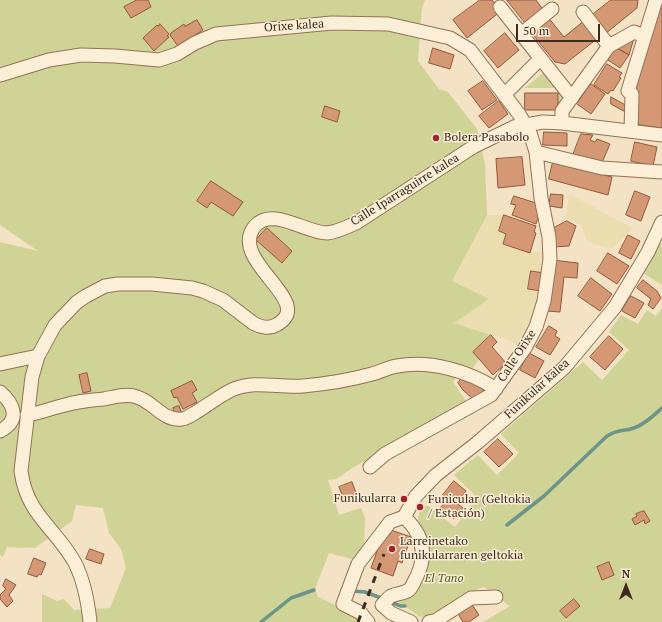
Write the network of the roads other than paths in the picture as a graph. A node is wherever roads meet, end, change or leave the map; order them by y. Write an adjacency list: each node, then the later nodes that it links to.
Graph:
1 (654, 1): 6 (street)
2 (500, 7): 5 (street)
3 (552, 9): 5 (street)
4 (583, 12): 7 (street)
5 (521, 34): 8 (street)
6 (644, 36): 7 (street); 14 (street)
7 (609, 46): 11 (street)
8 (540, 59): 10 (street); 11 (street)
9 (0, 75): 10 (street, Orixe kalea)
10 (504, 95): 13 (street, Orixe kalea)
11 (572, 98): 12 (street)
12 (562, 123): 13 (street, Calle Iparraguirre kalea); 14 (street, Calle Iparraguirre kalea)
13 (525, 124): 16 (street, Orixe kalea); 20 (street, Calle Iparraguirre kalea)
14 (631, 131): 15 (street, Calle Iparraguirre kalea)
15 (662, 135)
16 (536, 152): 17 (street); 22 (street, Calle Orixe)
17 (662, 172)
18 (662, 222): 19 (street, Funikular kalea)
19 (659, 237): 27 (street, Funikular kalea)
20 (38, 356): 21 (street); 24 (street)
21 (0, 364)
22 (496, 389): 24 (street); 26 (street, Calle Orixe)
23 (0, 392): 25 (street)
24 (27, 415): 29 (street)
25 (0, 431)
26 (370, 467)
27 (404, 517): 30 (street); 31 (street)
28 (496, 597): 32 (street)
29 (90, 622)
30 (368, 622)
31 (411, 622)
32 (429, 622)

